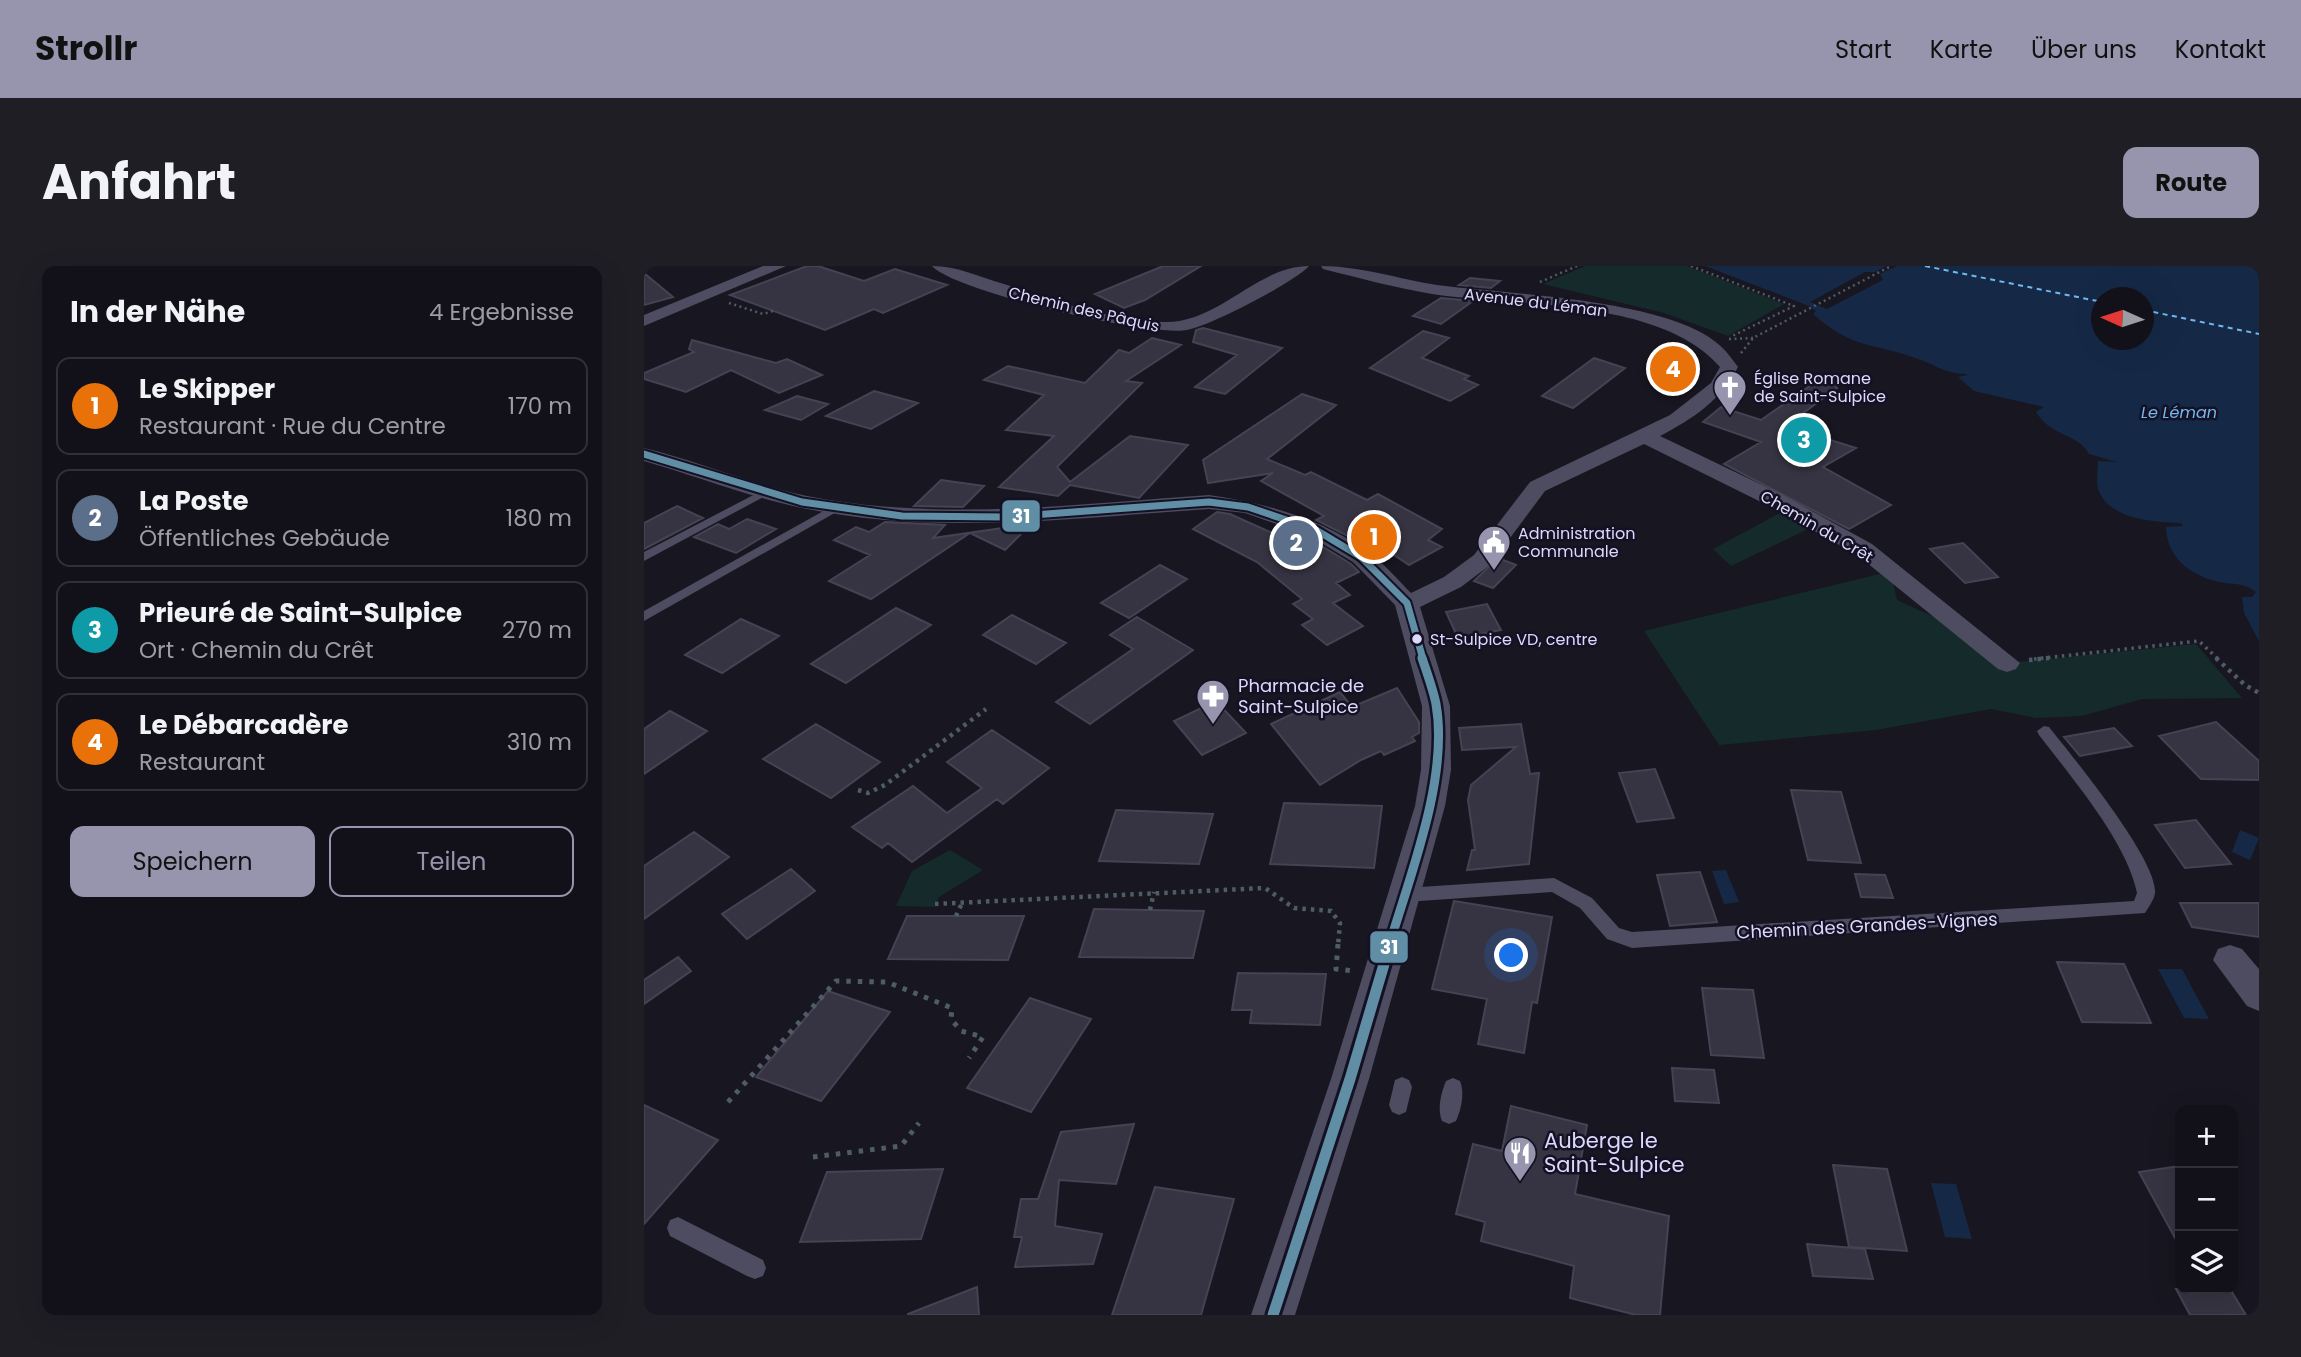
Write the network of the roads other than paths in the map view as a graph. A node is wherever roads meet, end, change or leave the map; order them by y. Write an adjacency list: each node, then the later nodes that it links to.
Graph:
1 (778, 266): 5 (street)
2 (940, 266): 3 (street, Chemin des Pâquis)
3 (1301, 266)
4 (1329, 266): 6 (street, Avenue du Léman)
5 (644, 321)
6 (1646, 437): 11 (street); 13 (street, Chemin du Crêt)
7 (644, 454): 8 (street)
8 (765, 492): 9 (street); 10 (lane)
9 (835, 508): 11 (street); 12 (lane)
10 (644, 557)
11 (1407, 603): 15 (street)
12 (644, 617)
13 (2007, 663)
14 (2044, 731): 15 (lane, Chemin des Grandes-Vignes)
15 (1405, 895): 22 (street)
16 (2230, 960): 17 (street)
17 (2259, 995)
18 (1453, 1088): 19 (lane)
19 (1448, 1114)
20 (678, 1228): 21 (lane)
21 (755, 1268)
22 (1273, 1315)

